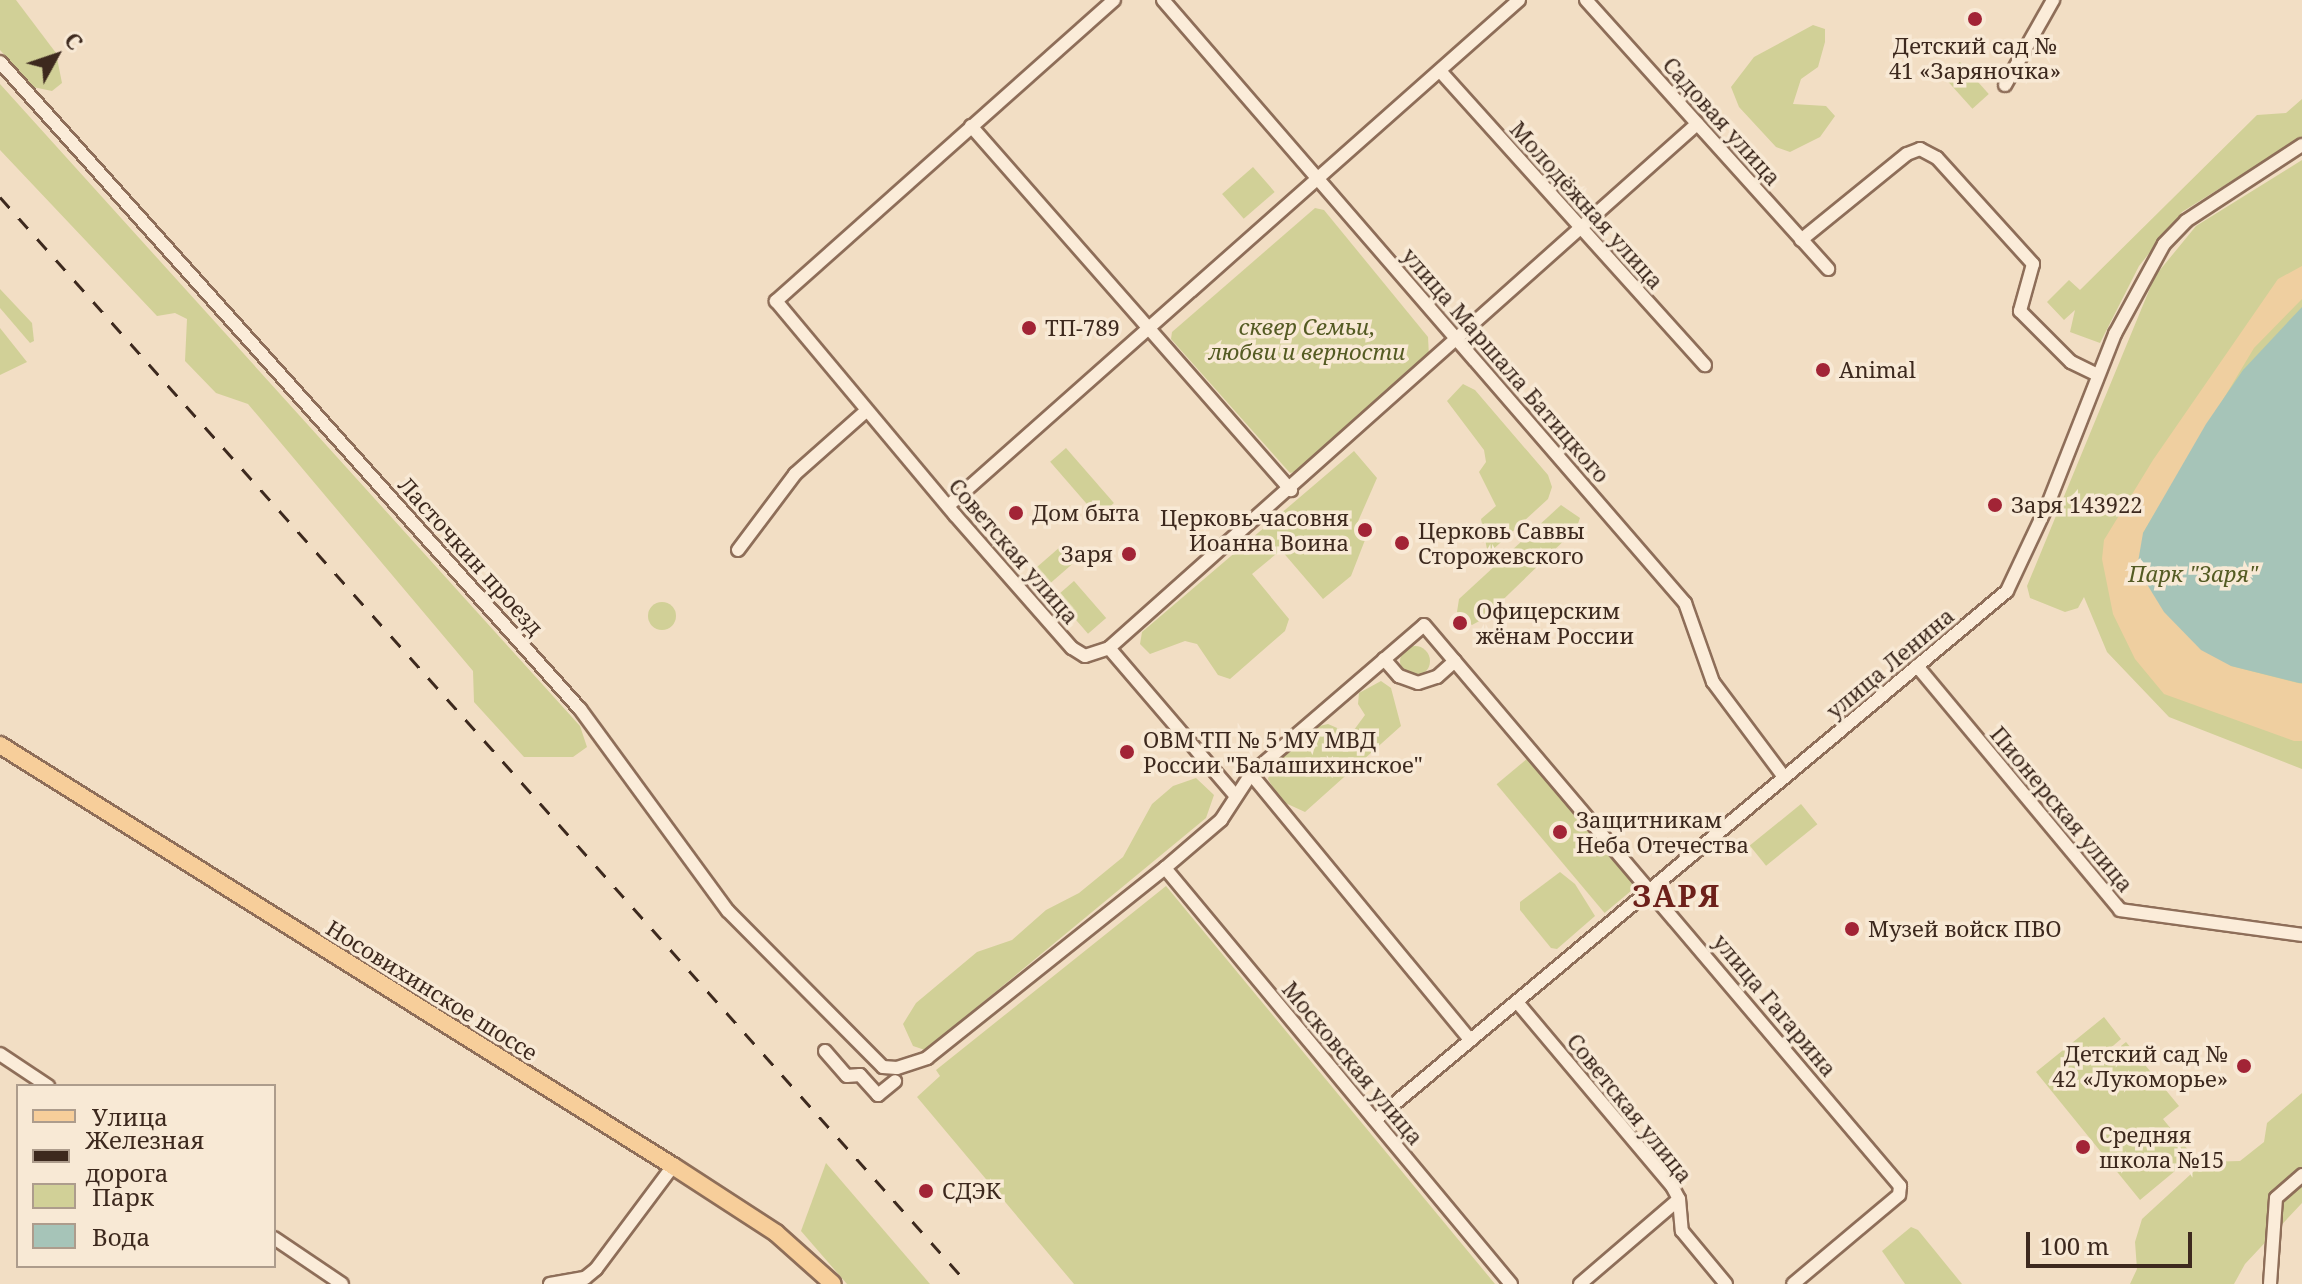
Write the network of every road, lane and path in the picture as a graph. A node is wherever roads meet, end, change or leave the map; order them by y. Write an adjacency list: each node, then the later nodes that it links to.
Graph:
1 (1114, 0): 10 (street)
2 (1163, 0): 12 (street, улица Маршала Батицкого)
3 (1519, 0): 7 (street)
4 (1586, 0): 9 (street, Садовая улица)
5 (2053, 0): 8 (street)
6 (0, 62): 32 (street, Ласточкин проезд)
7 (1440, 71): 12 (street); 13 (street, Молодёжная улица)
8 (2005, 85)
9 (1697, 124): 13 (street); 14 (street, Садовая улица)
10 (971, 126): 16 (street); 20 (street, Советская улица)
11 (2302, 145): 19 (street, улица Ленина)
12 (1319, 179): 16 (street); 17 (street, улица Маршала Батицкого)
13 (1583, 230): 17 (street); 18 (street, Молодёжная улица)
14 (1801, 240): 15 (street, Садовая улица); 19 (street)
15 (1828, 269)
16 (1150, 329): 21 (street); 22 (street)
17 (1459, 341): 21 (street); 30 (street, улица Маршала Батицкого)
18 (1705, 365)
19 (2098, 375): 27 (street, улица Ленина)
20 (866, 411): 22 (street, Советская улица); 23 (street)
21 (1291, 490): 24 (street)
22 (948, 506): 24 (street, Советская улица)
23 (738, 550)
24 (1109, 648): 31 (street)
25 (1384, 659): 26 (street); 26 (street, улица Гагарина); 29 (street)
26 (1455, 661): 33 (street, улица Гагарина)
27 (1917, 666): 30 (street, улица Ленина); 34 (street, Пионерская улица)
28 (0, 745): 42 (main road, Носовихинское шоссе)
29 (1251, 774): 31 (street); 36 (street)
30 (1784, 777): 33 (street, улица Ленина)
31 (1234, 794): 32 (street)
32 (1165, 868): 41 (street, Московская улица)
33 (1649, 891): 35 (street, улица Ленина); 52 (street, улица Гагарина)
34 (2302, 935)
35 (1517, 1002): 36 (street, улица Ленина); 44 (street, Советская улица)
36 (1470, 1040): 41 (street, улица Ленина)
37 (825, 1051): 39 (street)
38 (0, 1054): 40 (street)
39 (895, 1081)
40 (45, 1084)
41 (1375, 1120): 49 (street, Московская улица)
42 (673, 1166): 47 (street); 48 (main road, Носовихинское шоссе)
43 (2302, 1175): 53 (street)
44 (1679, 1199): 50 (street); 51 (street, Советская улица)
45 (276, 1239): 46 (street)
46 (342, 1284)
47 (550, 1284)
48 (833, 1284)
49 (1511, 1284)
50 (1580, 1284)
51 (1726, 1284)
52 (1793, 1284)
53 (2270, 1284)

